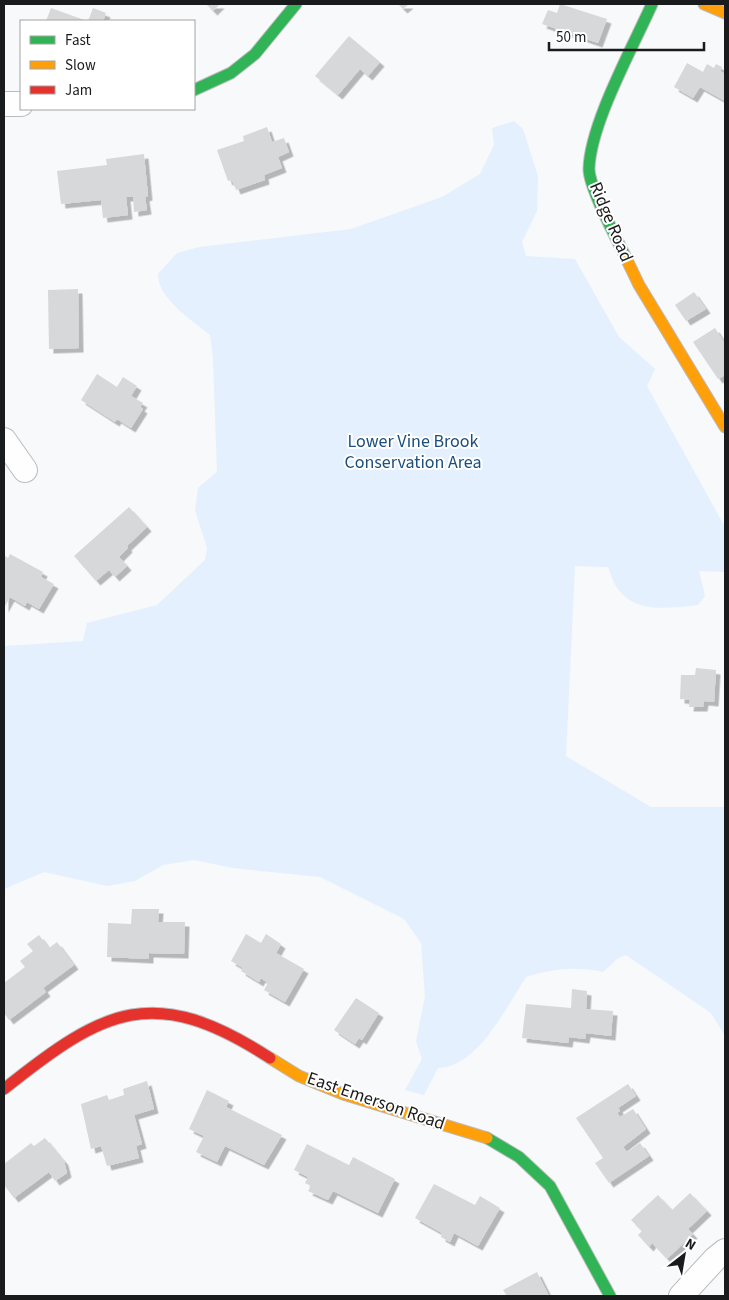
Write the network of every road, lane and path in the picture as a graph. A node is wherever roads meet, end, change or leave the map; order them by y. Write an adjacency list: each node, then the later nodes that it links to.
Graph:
1 (296, 4): 5 (street)
2 (652, 4): 8 (street, Ridge Road)
3 (704, 4): 4 (street)
4 (725, 13)
5 (195, 90)
6 (4, 104): 7 (street)
7 (20, 104)
8 (725, 427)
9 (4, 440): 10 (street)
10 (25, 470)
11 (4, 1089): 13 (street, East Emerson Road)
12 (725, 1251): 14 (street)
13 (610, 1296)
14 (680, 1296)

